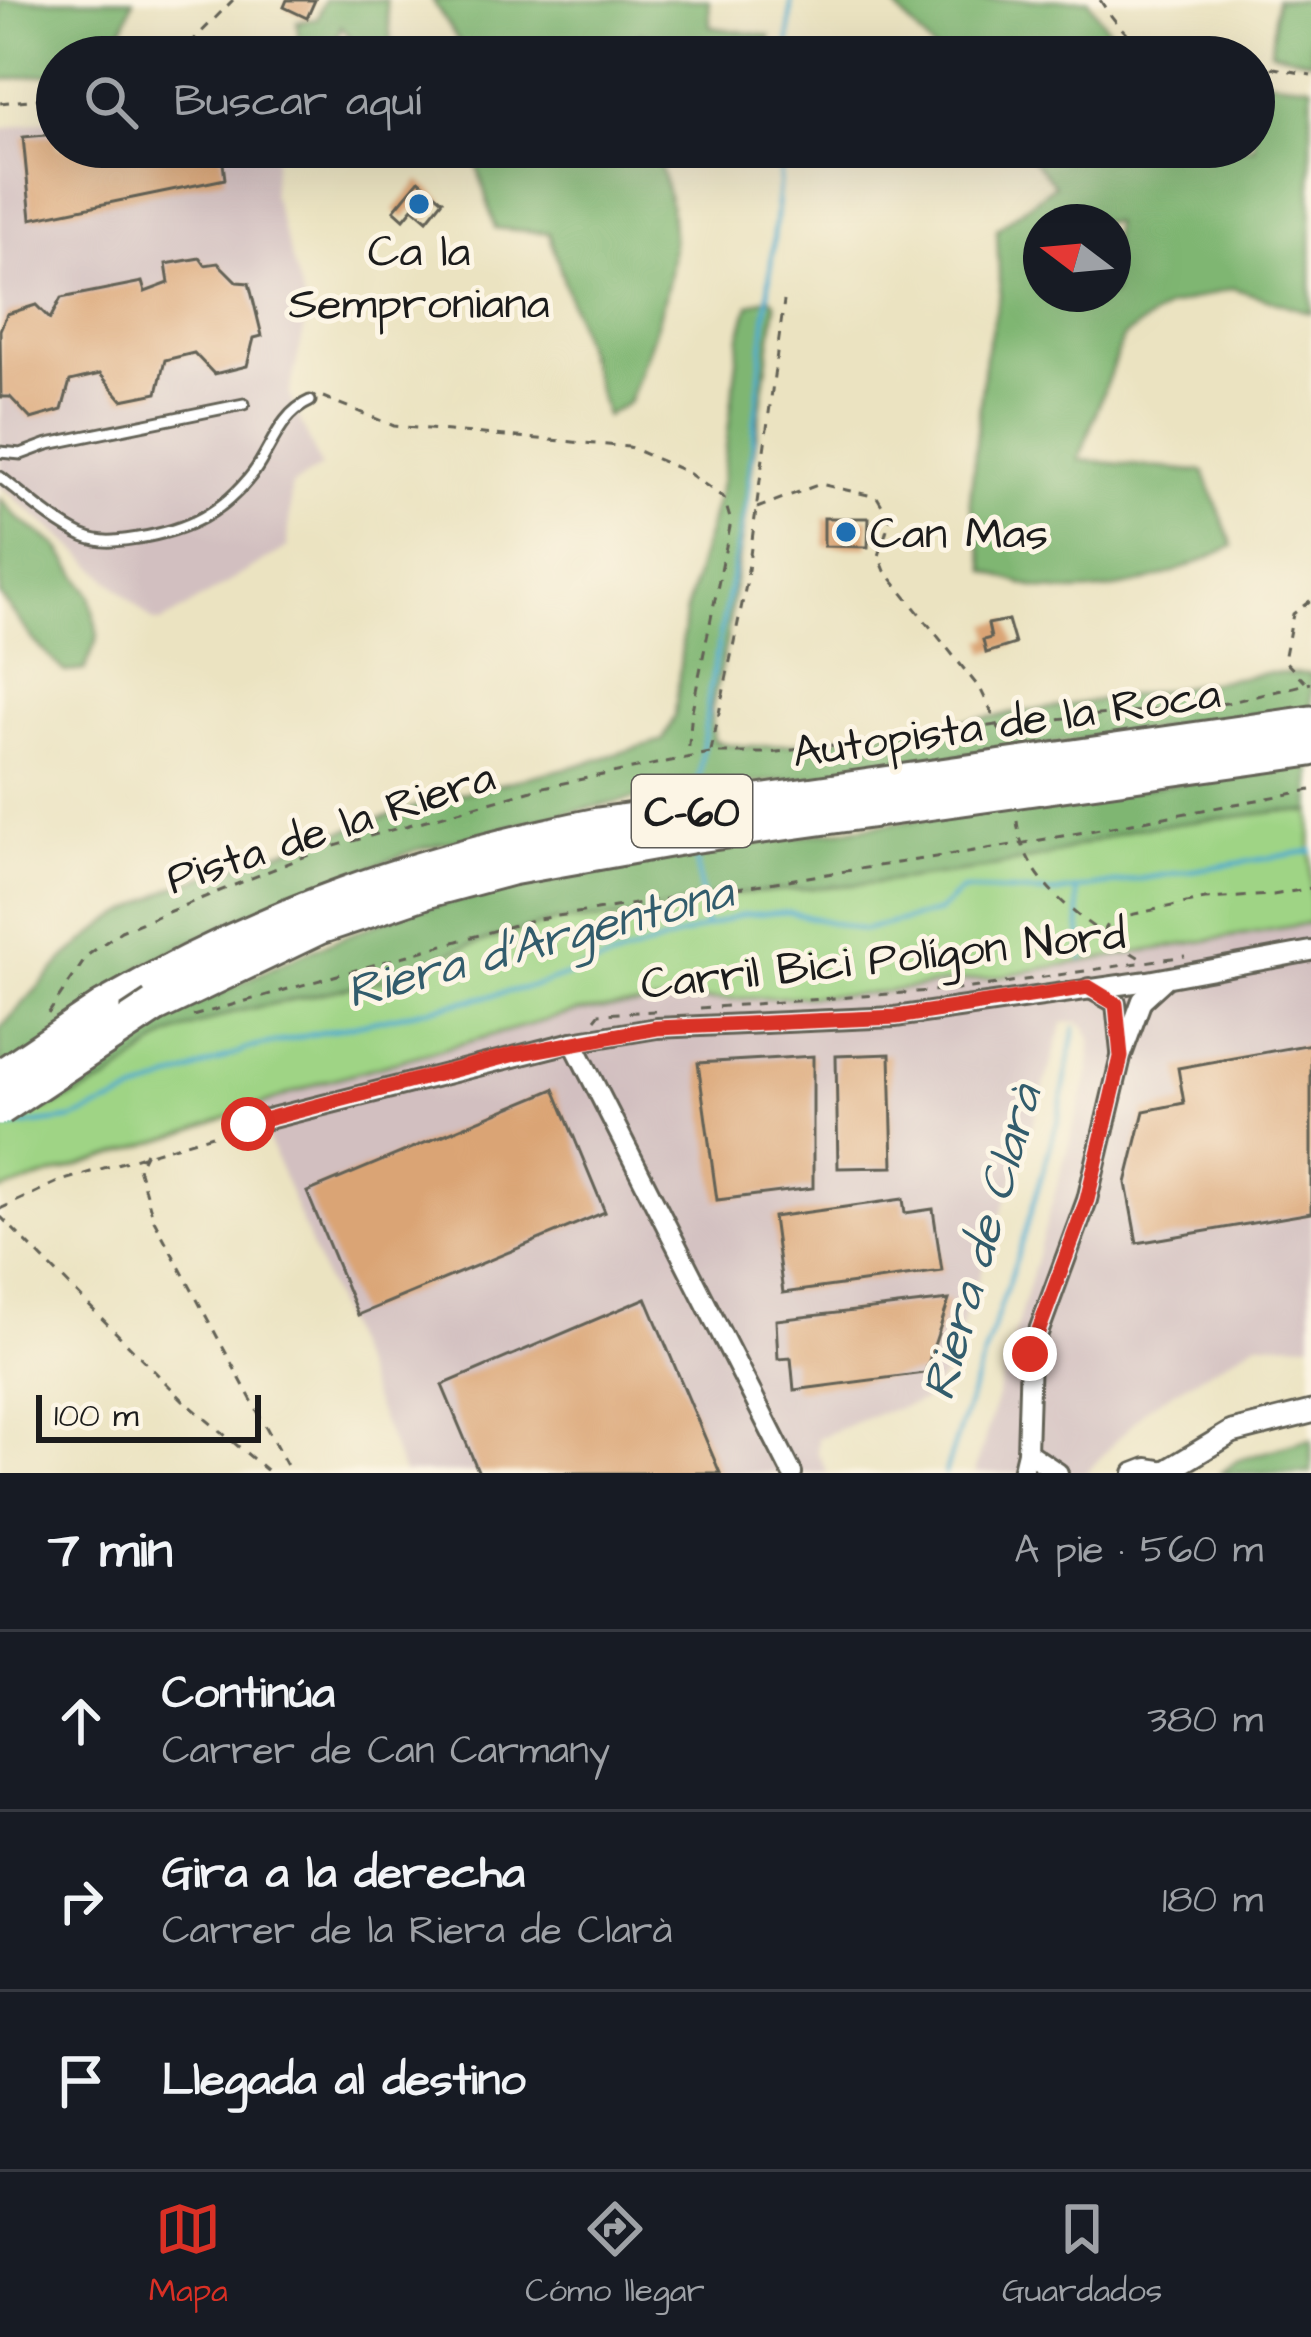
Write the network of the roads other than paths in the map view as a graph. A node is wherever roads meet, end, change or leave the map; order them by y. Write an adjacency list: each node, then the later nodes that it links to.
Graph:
1 (310, 401): 4 (lane)
2 (244, 404): 3 (lane)
3 (0, 452)
4 (0, 477)
5 (1311, 723): 12 (highway, Autopista de la Roca / C-60, bridge)
6 (1311, 748): 13 (highway, Autopista de la Roca / C-60, bridge)
7 (1311, 951): 8 (street)
8 (1168, 976): 9 (street); 11 (street)
9 (1088, 987): 10 (street); 11 (street)
10 (573, 1042): 14 (street); 18 (street)
11 (1121, 1057): 16 (street)
12 (0, 1077)
13 (0, 1108)
14 (248, 1124)
15 (1311, 1412): 17 (street)
16 (1027, 1452): 19 (street); 20 (street)
17 (1165, 1472): 21 (street)
18 (792, 1473)
19 (1022, 1473)
20 (1058, 1473)
21 (1134, 1473)

